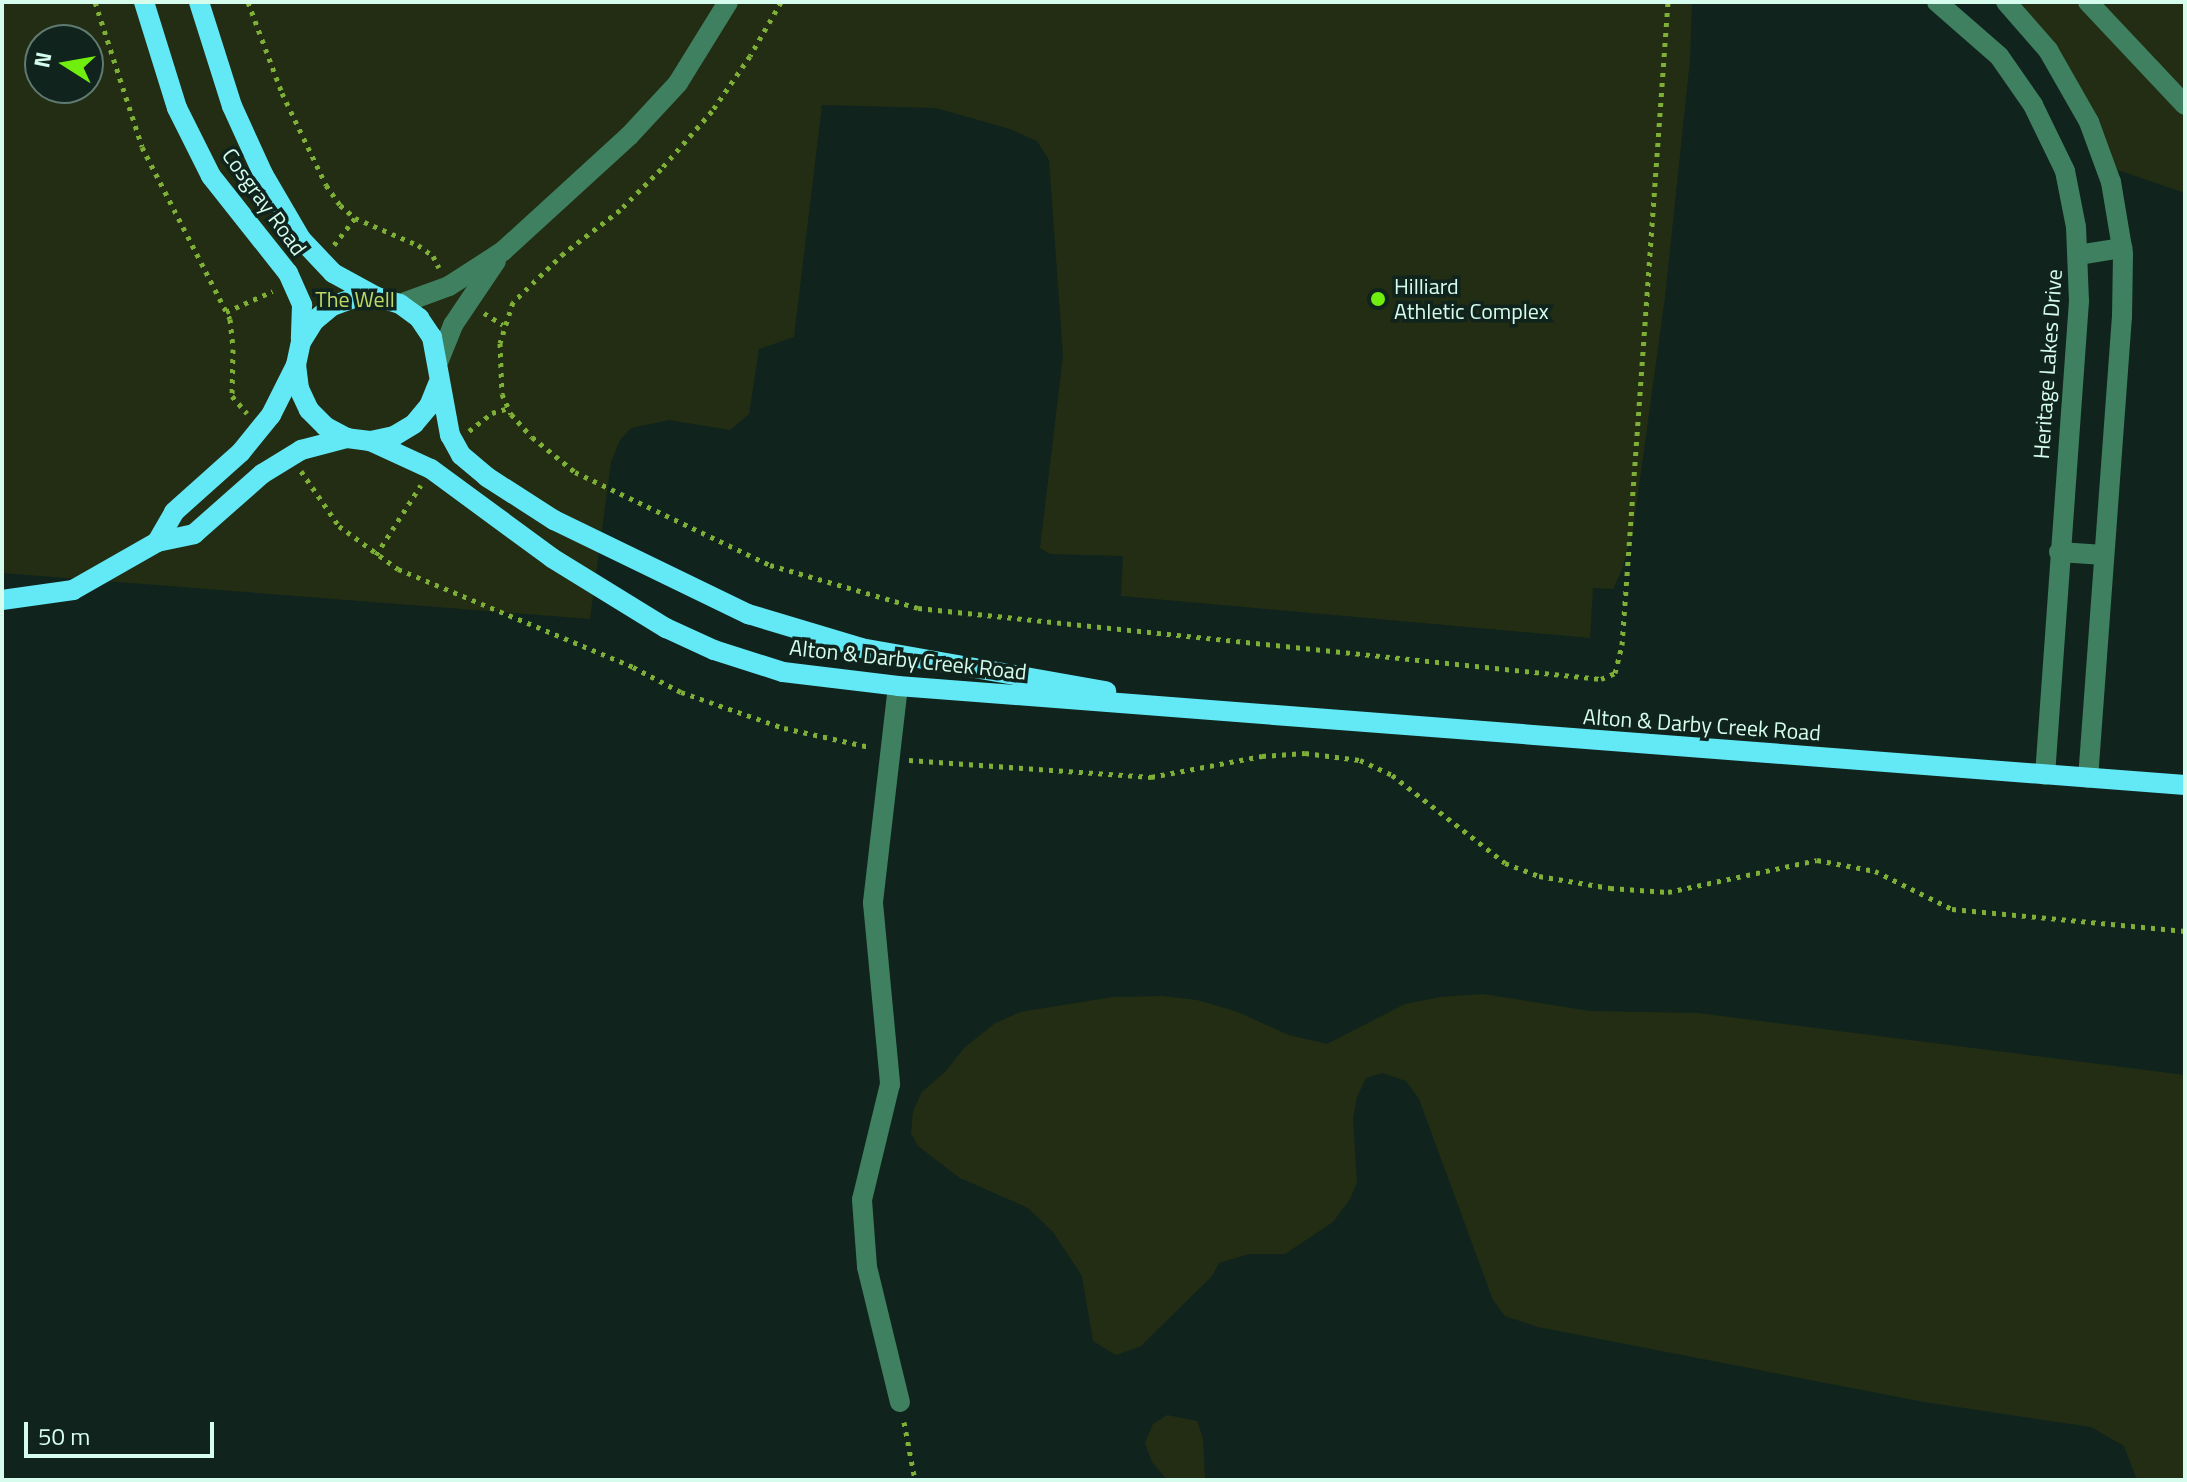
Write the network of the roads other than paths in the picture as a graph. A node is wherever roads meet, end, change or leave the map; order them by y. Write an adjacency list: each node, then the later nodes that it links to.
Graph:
1 (144, 2): 13 (main road, Cosgray Road)
2 (199, 2): 11 (main road, Cosgray Road)
3 (728, 2): 9 (street)
4 (1937, 2): 10 (street, Heritage Lakes Drive)
5 (2006, 2): 8 (street)
6 (2088, 2): 7 (street)
7 (2185, 105)
8 (2122, 248): 10 (street); 21 (street)
9 (503, 251): 12 (street); 14 (street)
10 (2078, 255): 20 (street, Heritage Lakes Drive)
11 (377, 297): 12 (main road); 13 (main road)
12 (400, 304): 14 (main road)
13 (301, 342): 15 (main road)
14 (439, 360): 16 (main road)
15 (296, 365): 17 (main road); 19 (main road)
16 (438, 384): 18 (main road); 24 (main road, Alton & Darby Creek Road)
17 (347, 438): 18 (main road); 19 (main road)
18 (370, 441): 23 (main road, Alton & Darby Creek Road)
19 (157, 542): 22 (main road)
20 (2059, 552): 21 (street); 25 (street, Heritage Lakes Drive)
21 (2104, 555): 26 (street)
22 (2, 600)
23 (898, 686): 24 (main road, Alton & Darby Creek Road); 28 (street)
24 (1216, 711): 25 (main road, Alton & Darby Creek Road)
25 (2045, 775): 26 (main road, Alton & Darby Creek Road)
26 (2088, 778): 27 (main road, Alton & Darby Creek Road)
27 (2185, 785)
28 (900, 1402)

